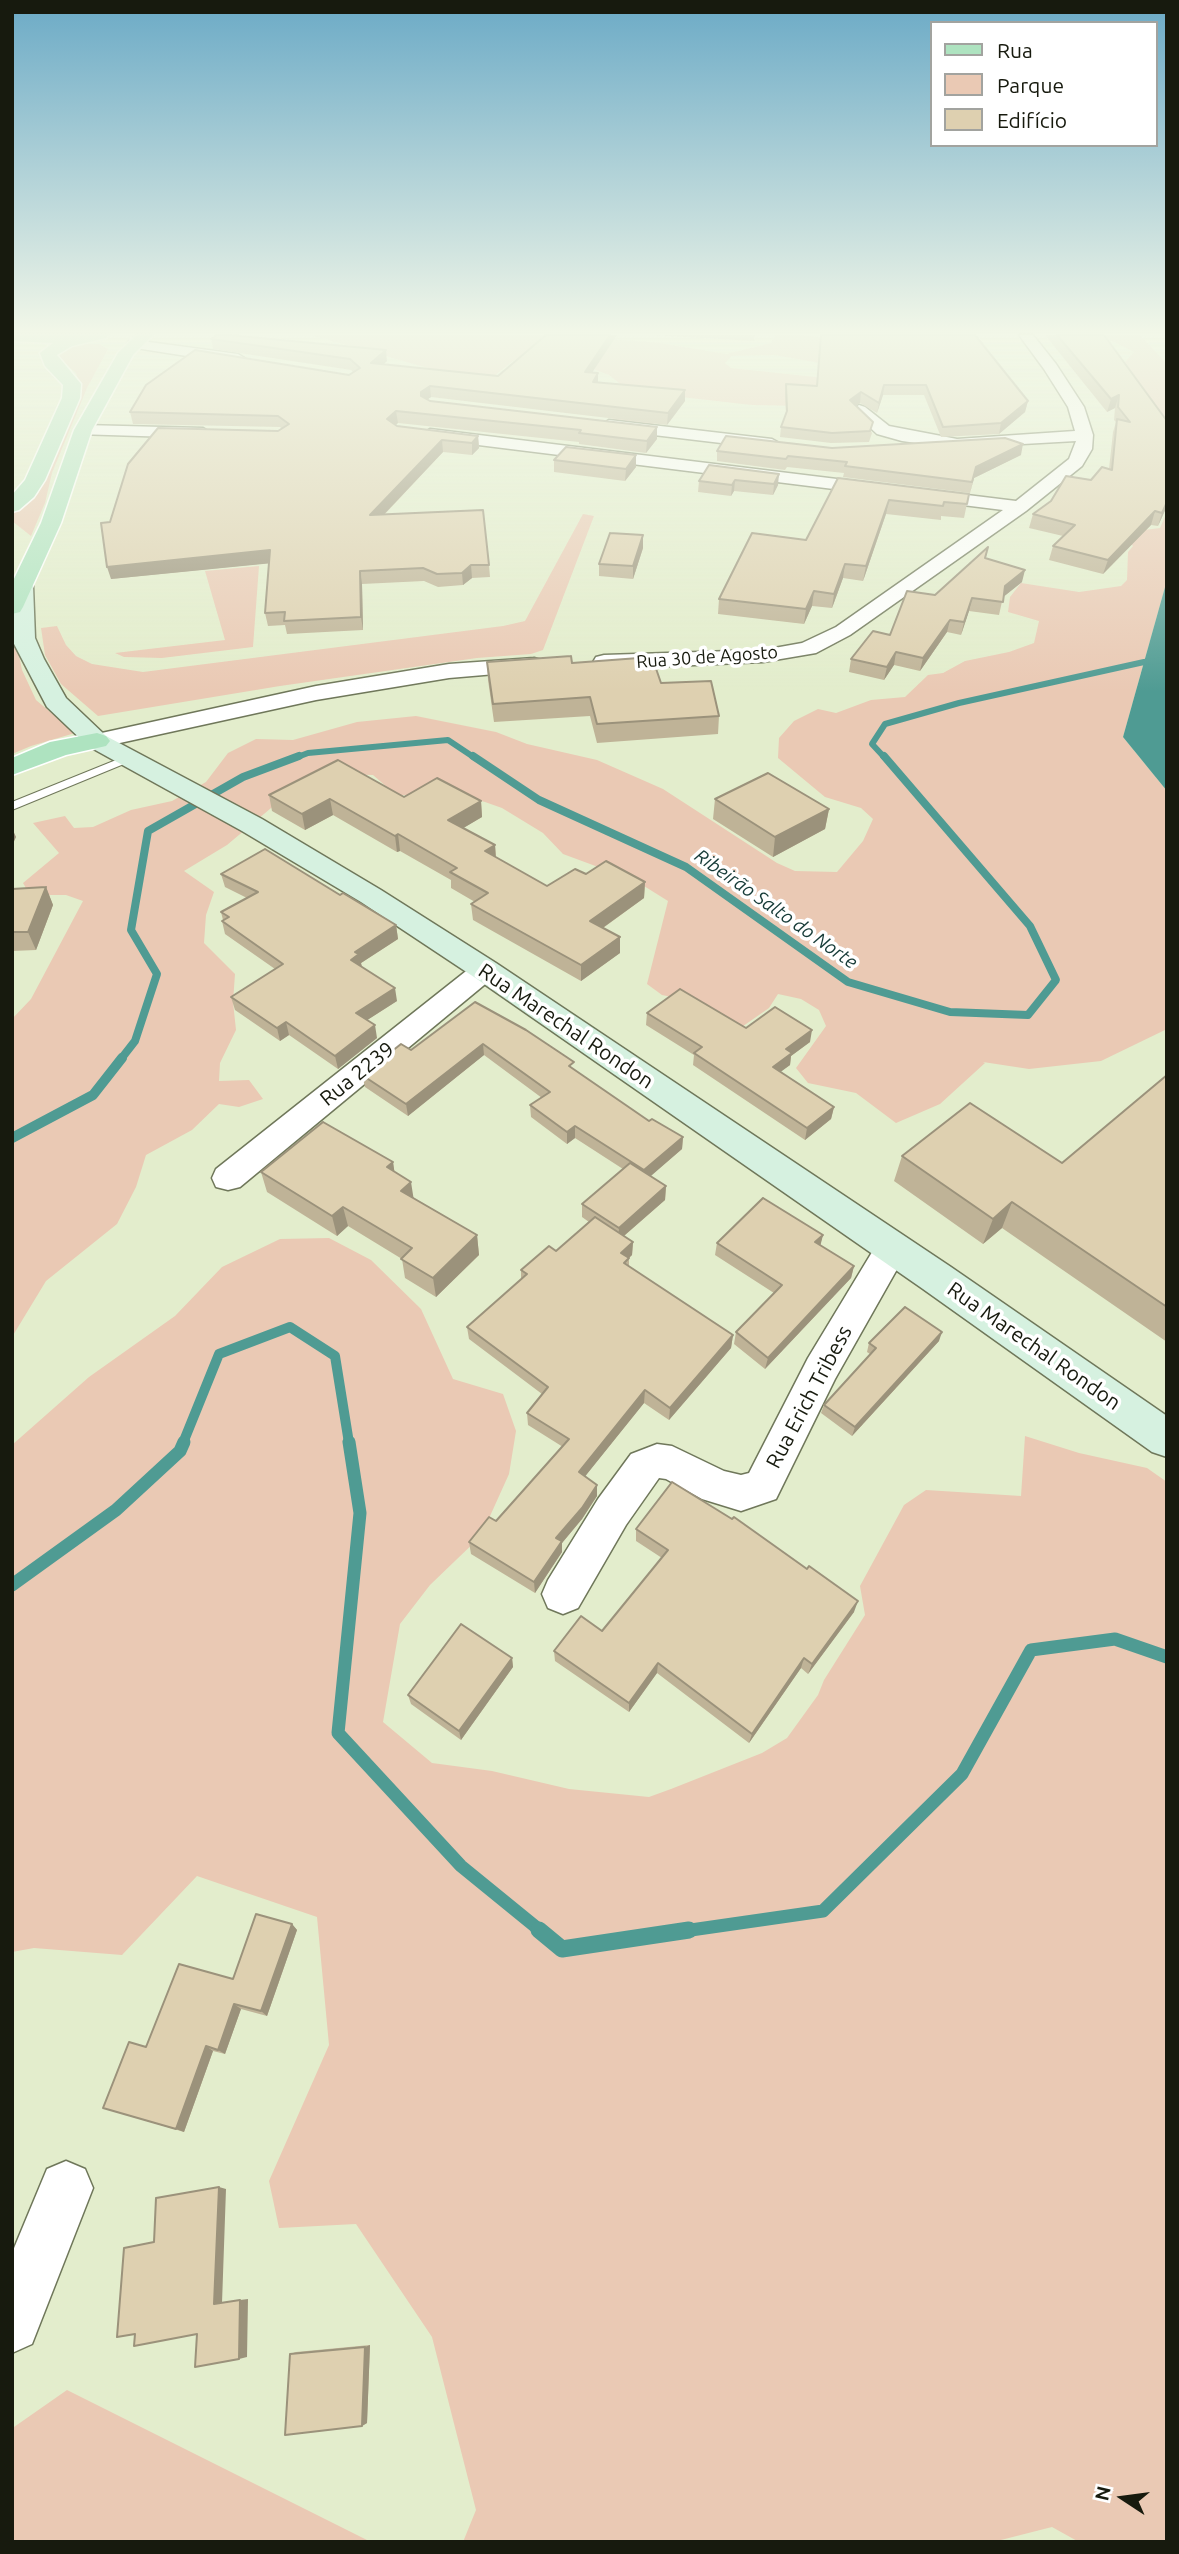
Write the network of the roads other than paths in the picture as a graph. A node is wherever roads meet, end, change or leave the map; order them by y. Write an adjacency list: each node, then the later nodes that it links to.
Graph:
1 (47, 454): 5 (main road)
2 (75, 454): 7 (main road)
3 (597, 454): 6 (street)
4 (1080, 454): 6 (street, Rua 30 de Agosto)
5 (12, 506)
6 (1020, 507): 8 (street, Rua 30 de Agosto)
7 (17, 597): 10 (main road, Rua Marechal Rondon)
8 (584, 663)
9 (559, 664): 10 (street)
10 (97, 741): 11 (main road, Rua Marechal Rondon); 12 (main road)
11 (130, 759): 13 (lane); 14 (main road, Rua Marechal Rondon)
12 (12, 766)
13 (12, 806)
14 (485, 970): 15 (street, Rua 2239); 16 (main road, Rua Marechal Rondon)
15 (228, 1178)
16 (892, 1248): 17 (main road, Rua Marechal Rondon); 18 (street, Rua Erich Tribess)
17 (1167, 1439)
18 (563, 1594)
19 (66, 2188): 20 (street)
20 (12, 2324)

